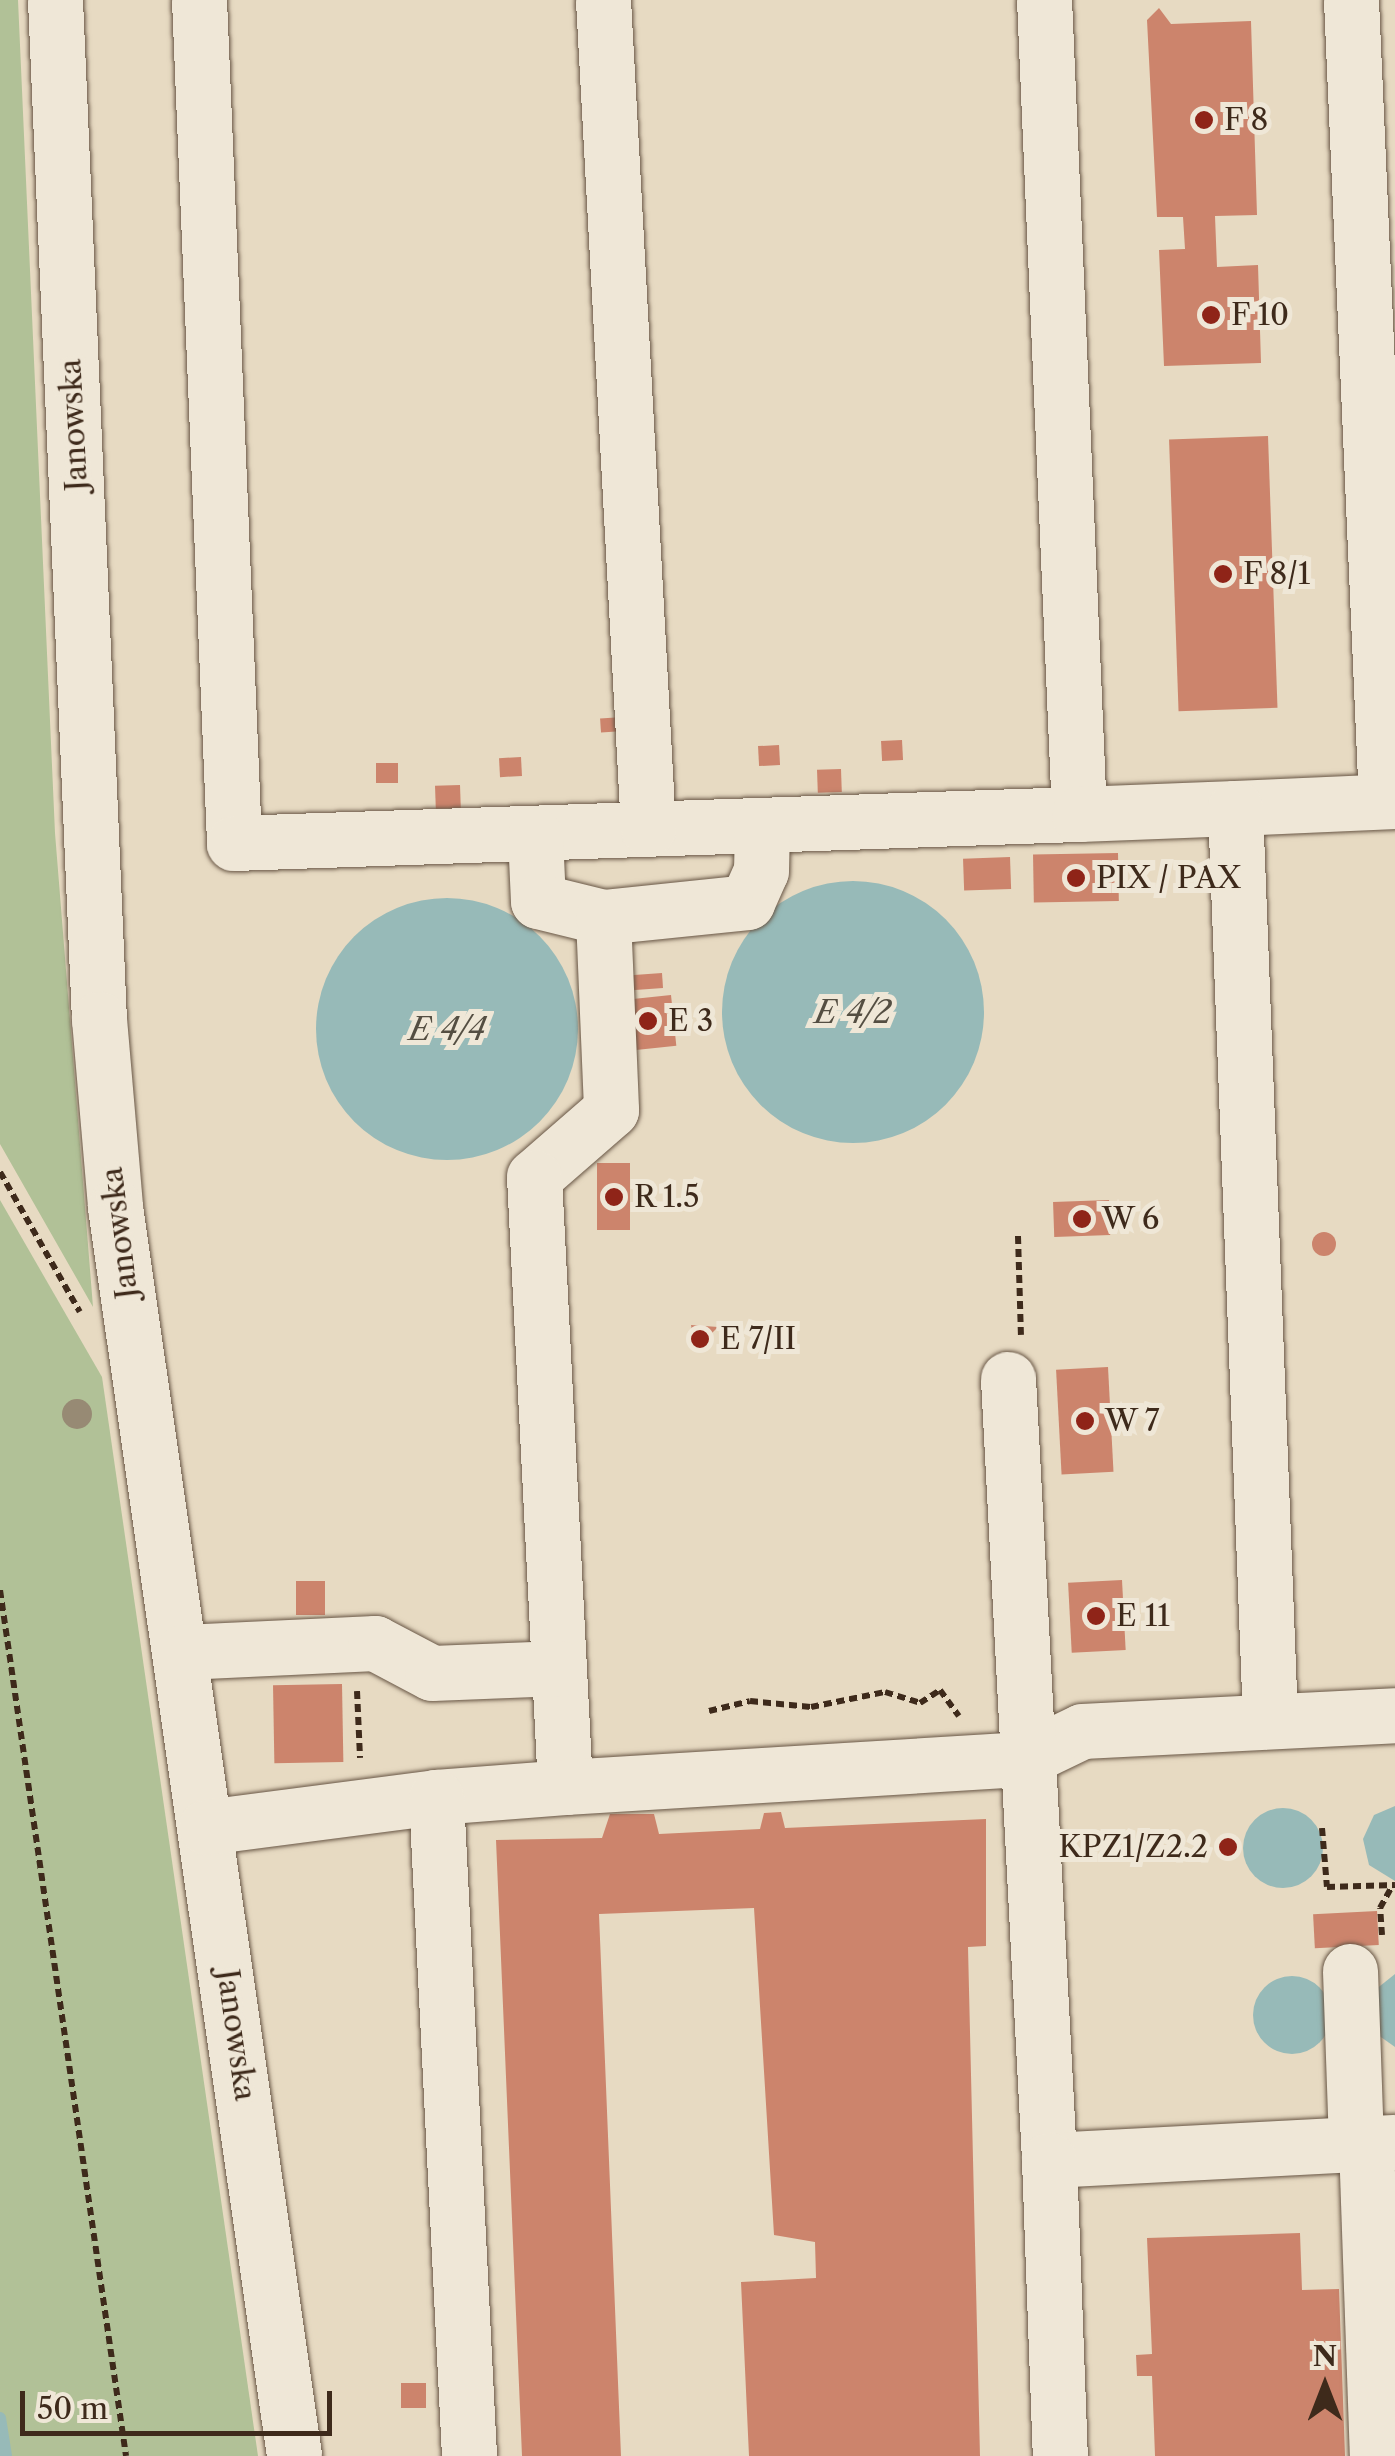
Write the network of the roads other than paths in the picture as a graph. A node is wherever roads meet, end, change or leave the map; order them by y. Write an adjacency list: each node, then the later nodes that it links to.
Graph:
1 (55, 0): 14 (street, Janowska)
2 (199, 0): 11 (street)
3 (602, 0): 10 (street)
4 (1044, 0): 8 (street)
5 (1351, 0): 6 (street)
6 (1391, 801): 7 (street)
7 (1235, 808): 8 (street); 17 (street)
8 (1080, 814): 9 (street)
9 (762, 826): 10 (street); 12 (street)
10 (648, 829): 11 (street)
11 (535, 834): 12 (street)
12 (603, 917): 15 (street)
13 (1008, 1380): 18 (street)
14 (183, 1652): 15 (street); 21 (street, Janowska)
15 (560, 1668): 19 (street)
16 (1395, 1714): 17 (street)
17 (1270, 1721): 18 (street)
18 (1024, 1758): 19 (street); 24 (street)
19 (565, 1787): 20 (street)
20 (436, 1797): 21 (street); 27 (street)
21 (206, 1827): 26 (street, Janowska)
22 (1366, 1957): 23 (street)
23 (1372, 2144): 24 (street); 25 (street)
24 (1049, 2160): 28 (street)
25 (1384, 2361): 29 (street)
26 (294, 2456)
27 (470, 2456)
28 (1060, 2456)
29 (1378, 2456)

